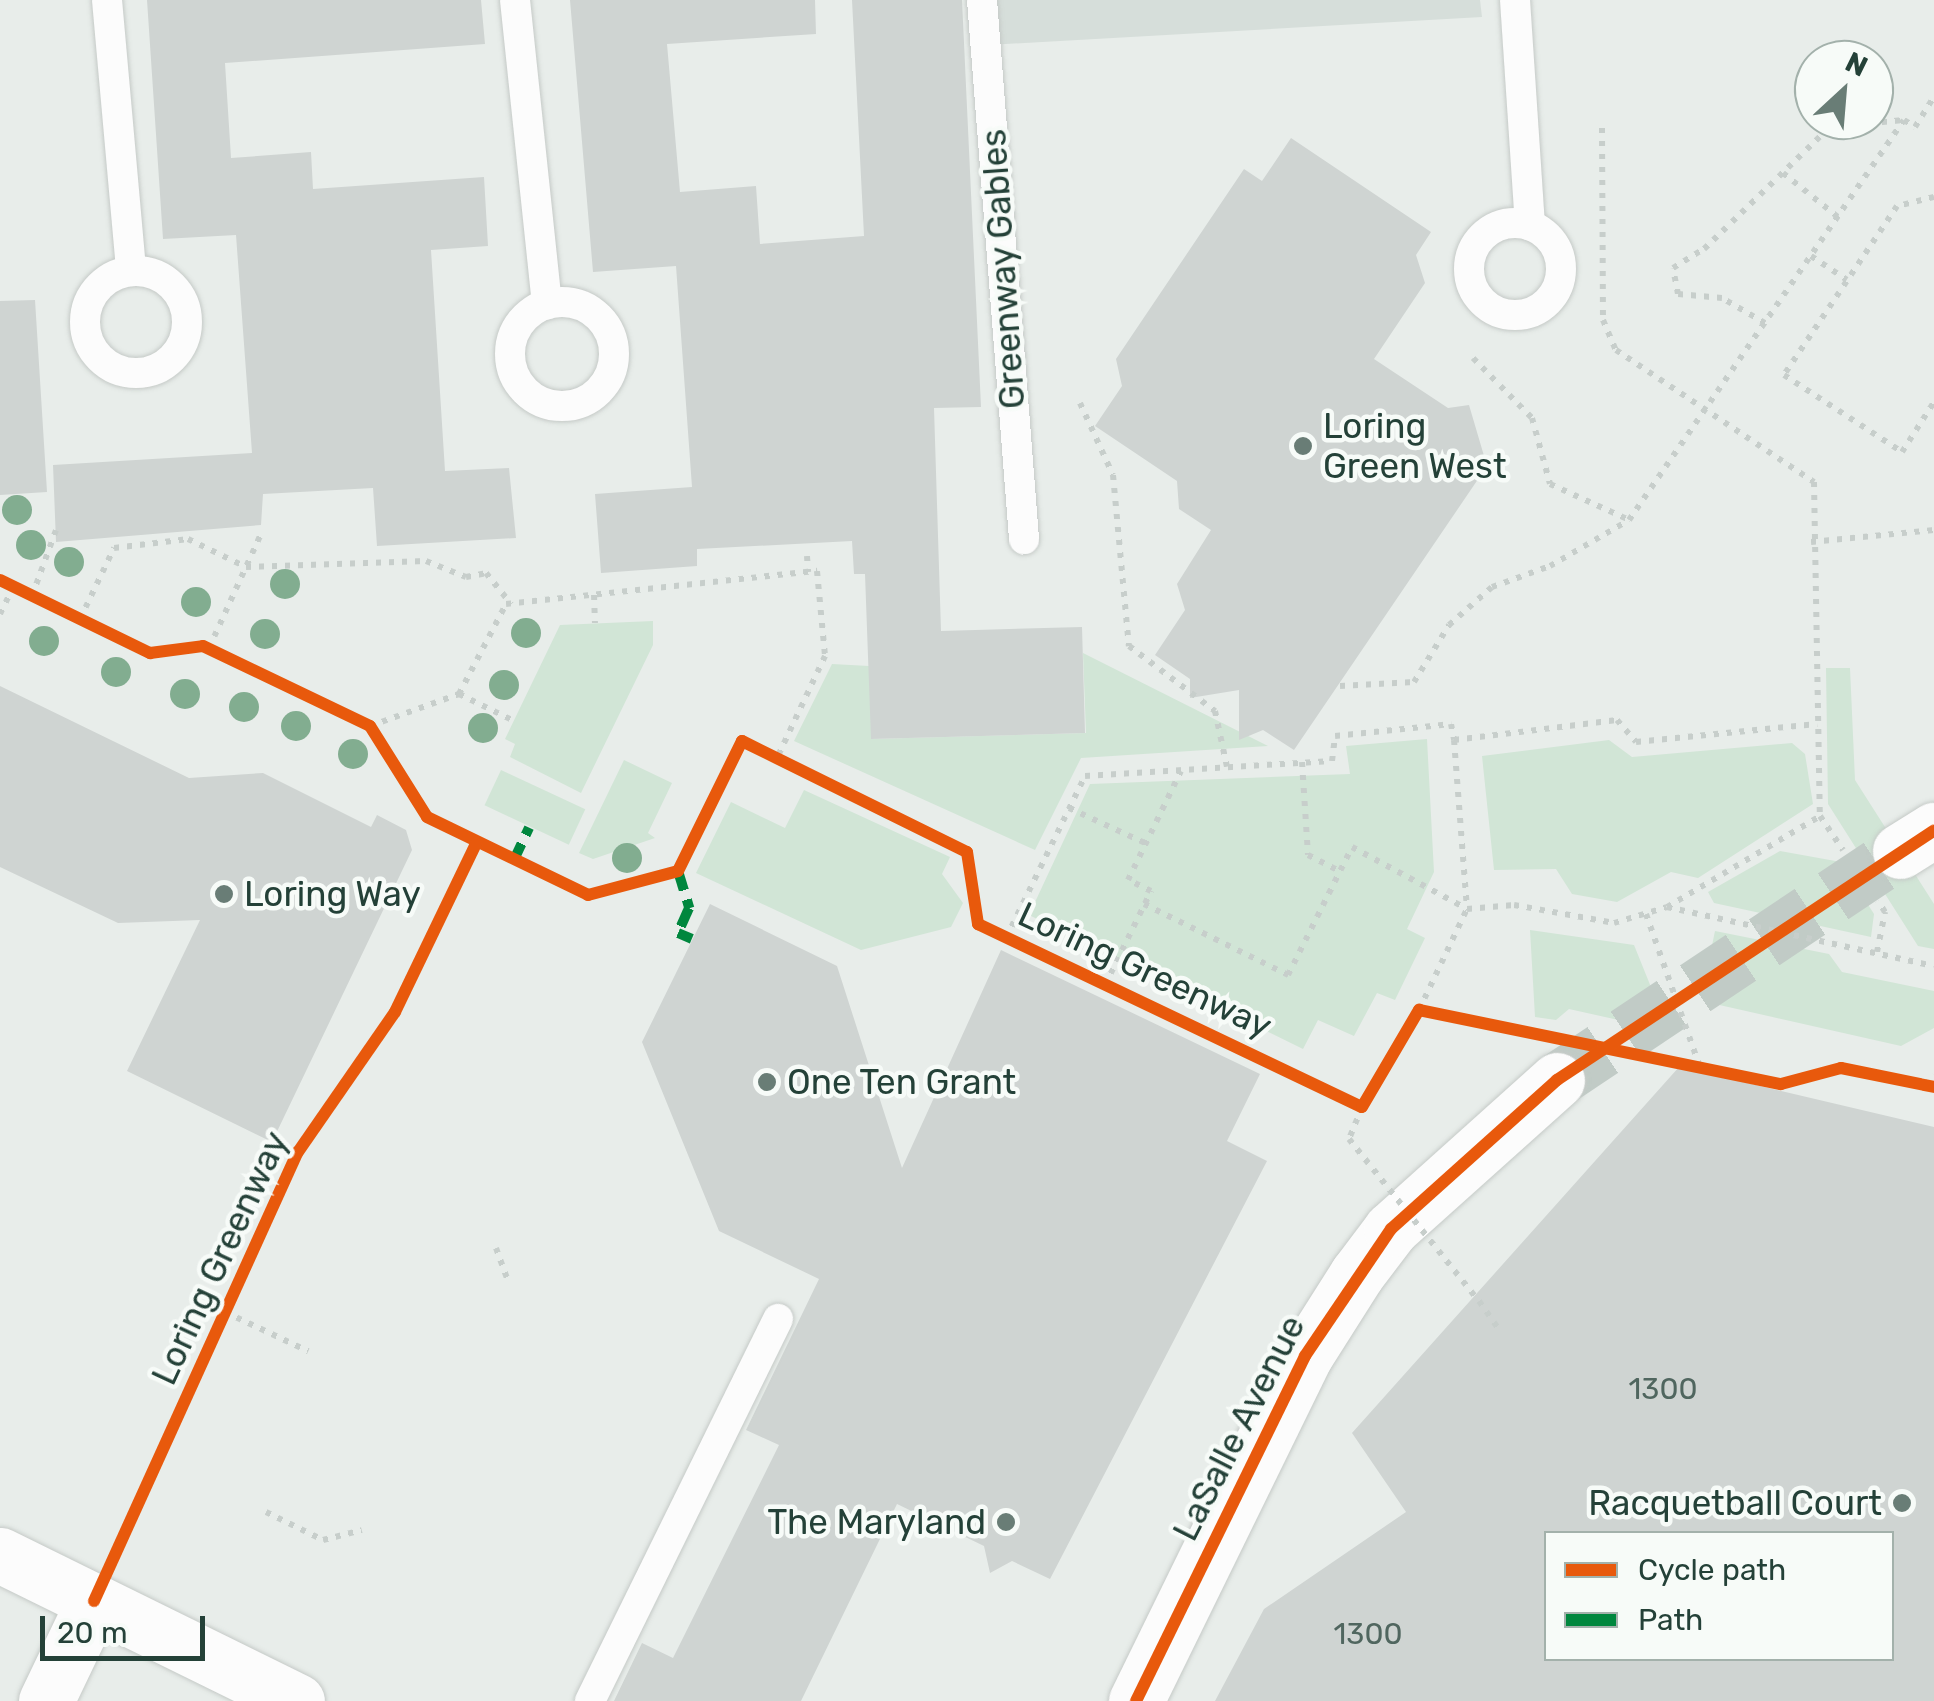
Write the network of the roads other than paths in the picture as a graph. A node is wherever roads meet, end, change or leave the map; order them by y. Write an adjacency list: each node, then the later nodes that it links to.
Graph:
1 (107, 0): 6 (lane)
2 (515, 0): 7 (lane)
3 (982, 0): 8 (lane, Greenway Gables)
4 (1514, 0): 5 (lane)
5 (1530, 226)
6 (131, 271)
7 (547, 304)
8 (1024, 539)
9 (1556, 1080): 16 (street, LaSalle Avenue)
10 (778, 1319): 15 (lane)
11 (0, 1555): 12 (street)
12 (94, 1601): 13 (street); 14 (street)
13 (46, 1701)
14 (297, 1701)
15 (590, 1701)
16 (1136, 1701)

